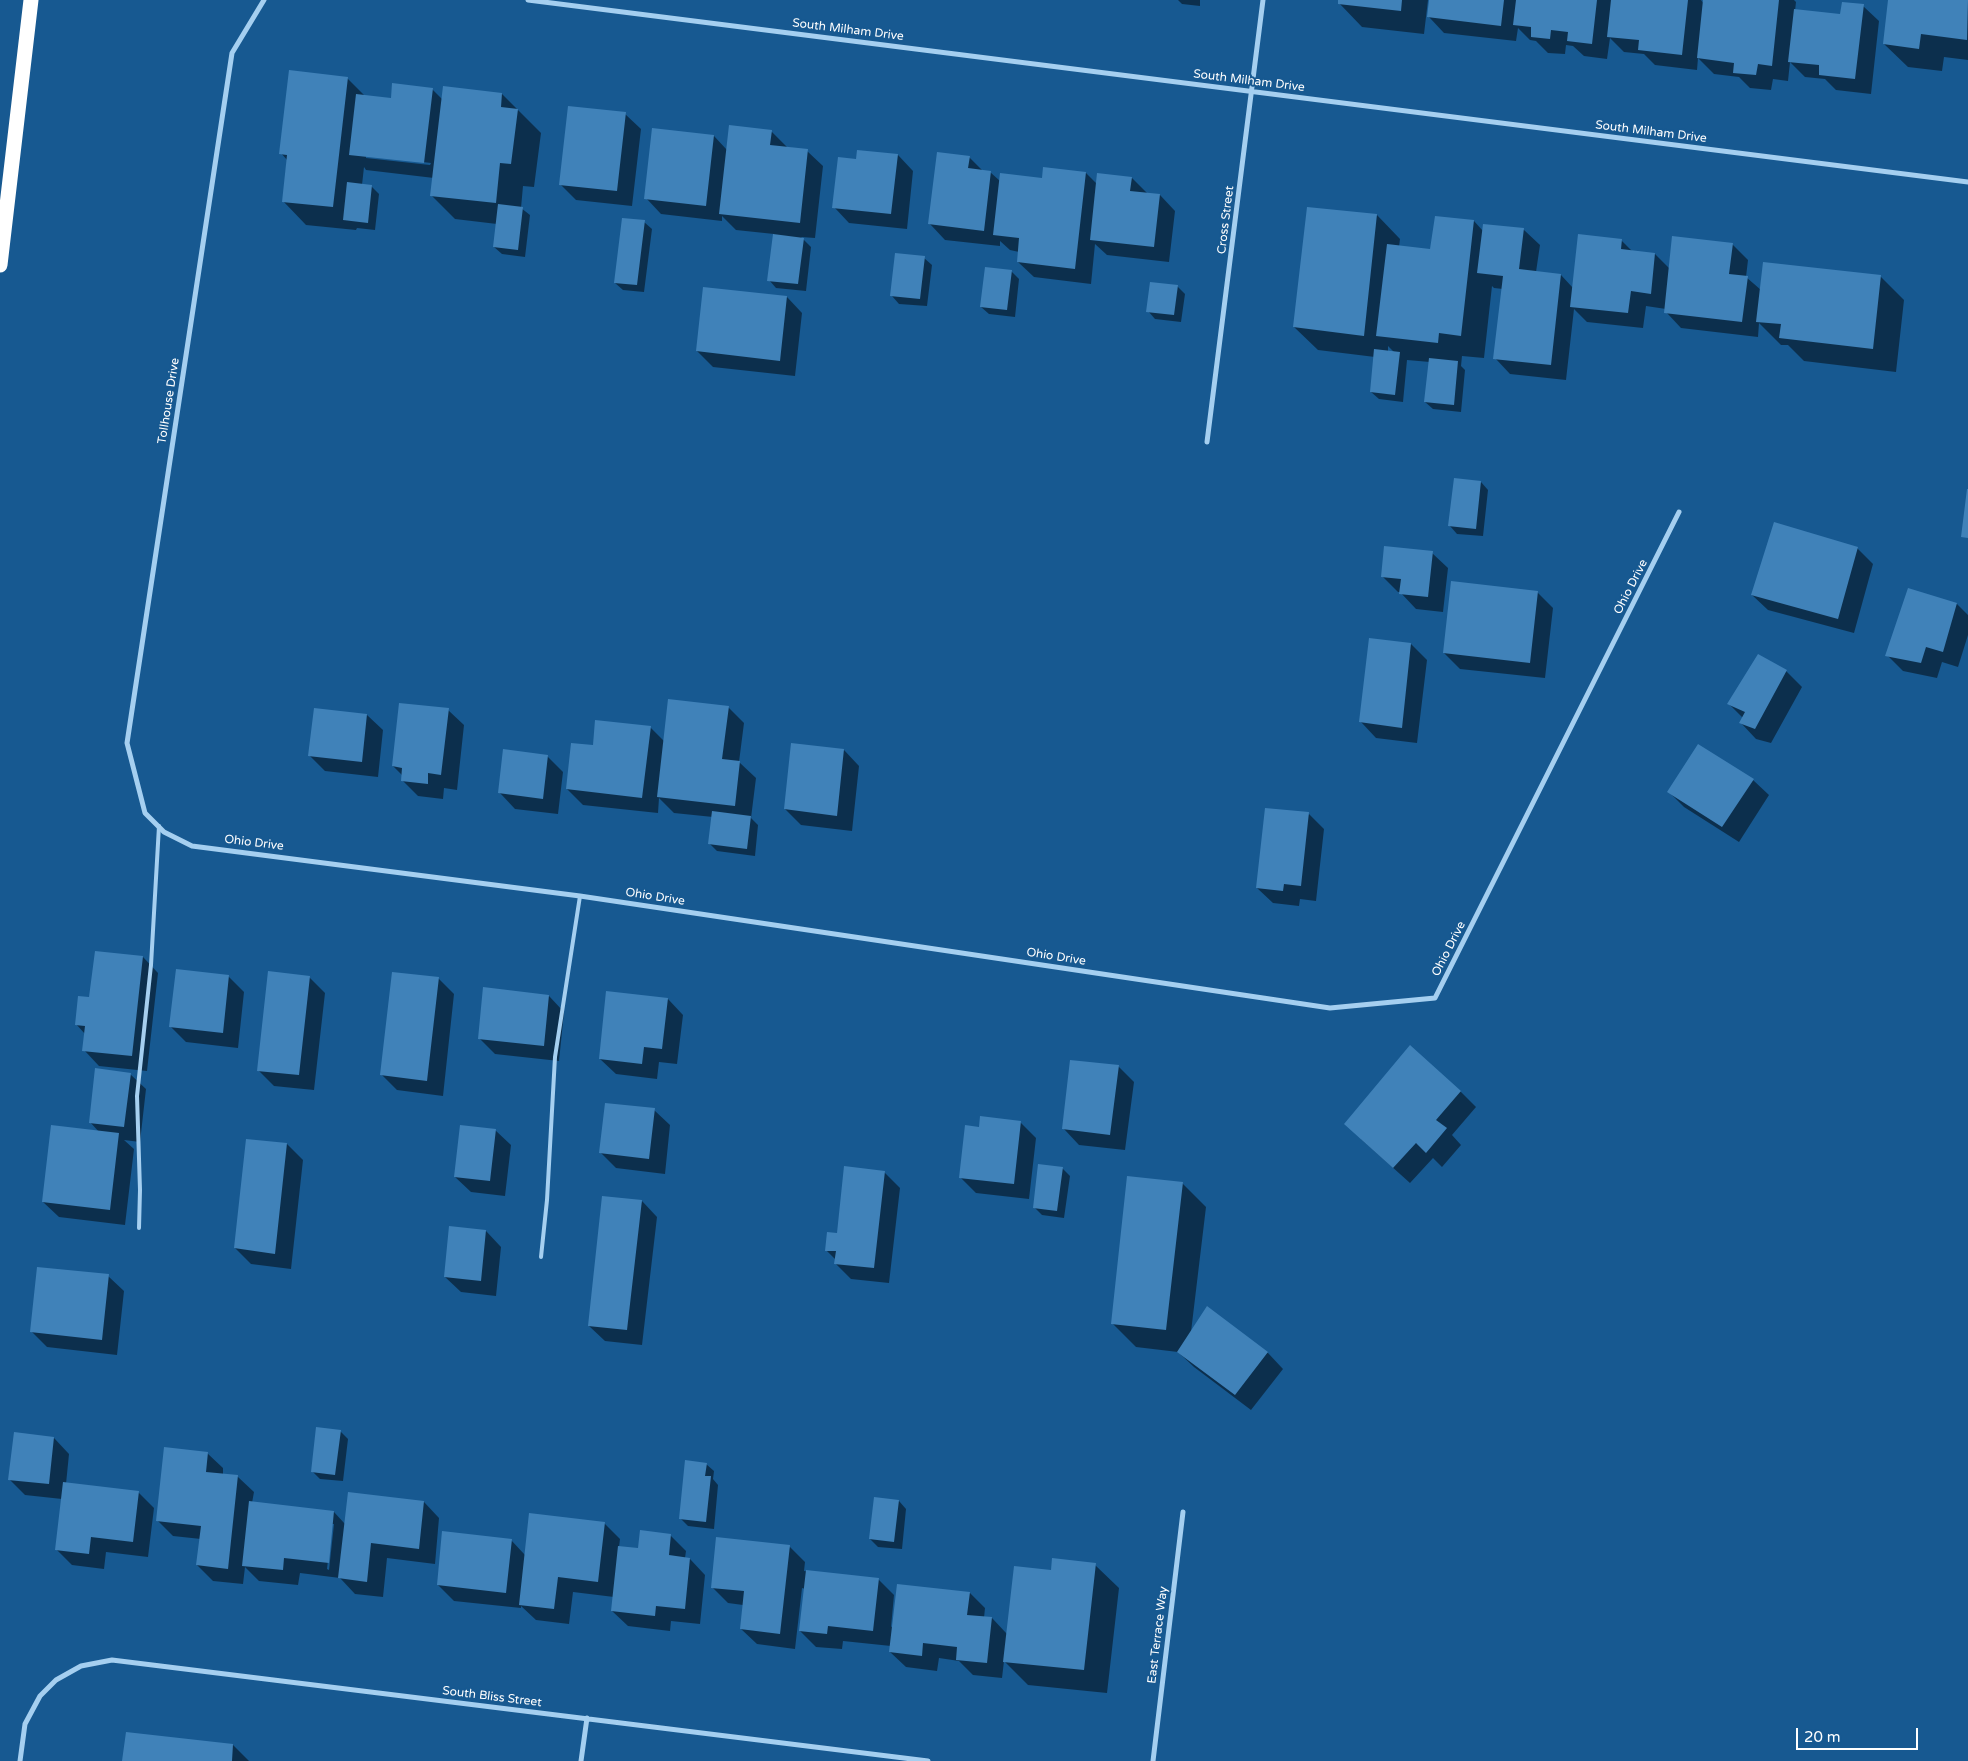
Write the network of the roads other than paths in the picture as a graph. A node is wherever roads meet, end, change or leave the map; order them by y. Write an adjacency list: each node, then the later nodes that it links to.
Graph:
1 (31, 0): 7 (highway)
2 (264, 0): 10 (street, Tollhouse Drive)
3 (528, 0): 5 (street, South Milham Drive)
4 (1264, 0): 5 (street, Cross Street)
5 (1252, 92): 6 (street, South Milham Drive); 8 (street, Cross Street)
6 (1968, 182)
7 (0, 265)
8 (1208, 442)
9 (1679, 512): 12 (street, Ohio Drive)
10 (145, 813): 11 (street, Ohio Drive)
11 (158, 826): 12 (street, Ohio Drive); 13 (lane)
12 (580, 896): 14 (lane)
13 (139, 1228)
14 (541, 1256)
15 (1183, 1512): 20 (street, East Terrace Way)
16 (587, 1718): 17 (street, South Bliss Street); 18 (street); 19 (street, South Bliss Street)
17 (20, 1761)
18 (582, 1761)
19 (928, 1761)
20 (1153, 1761)

